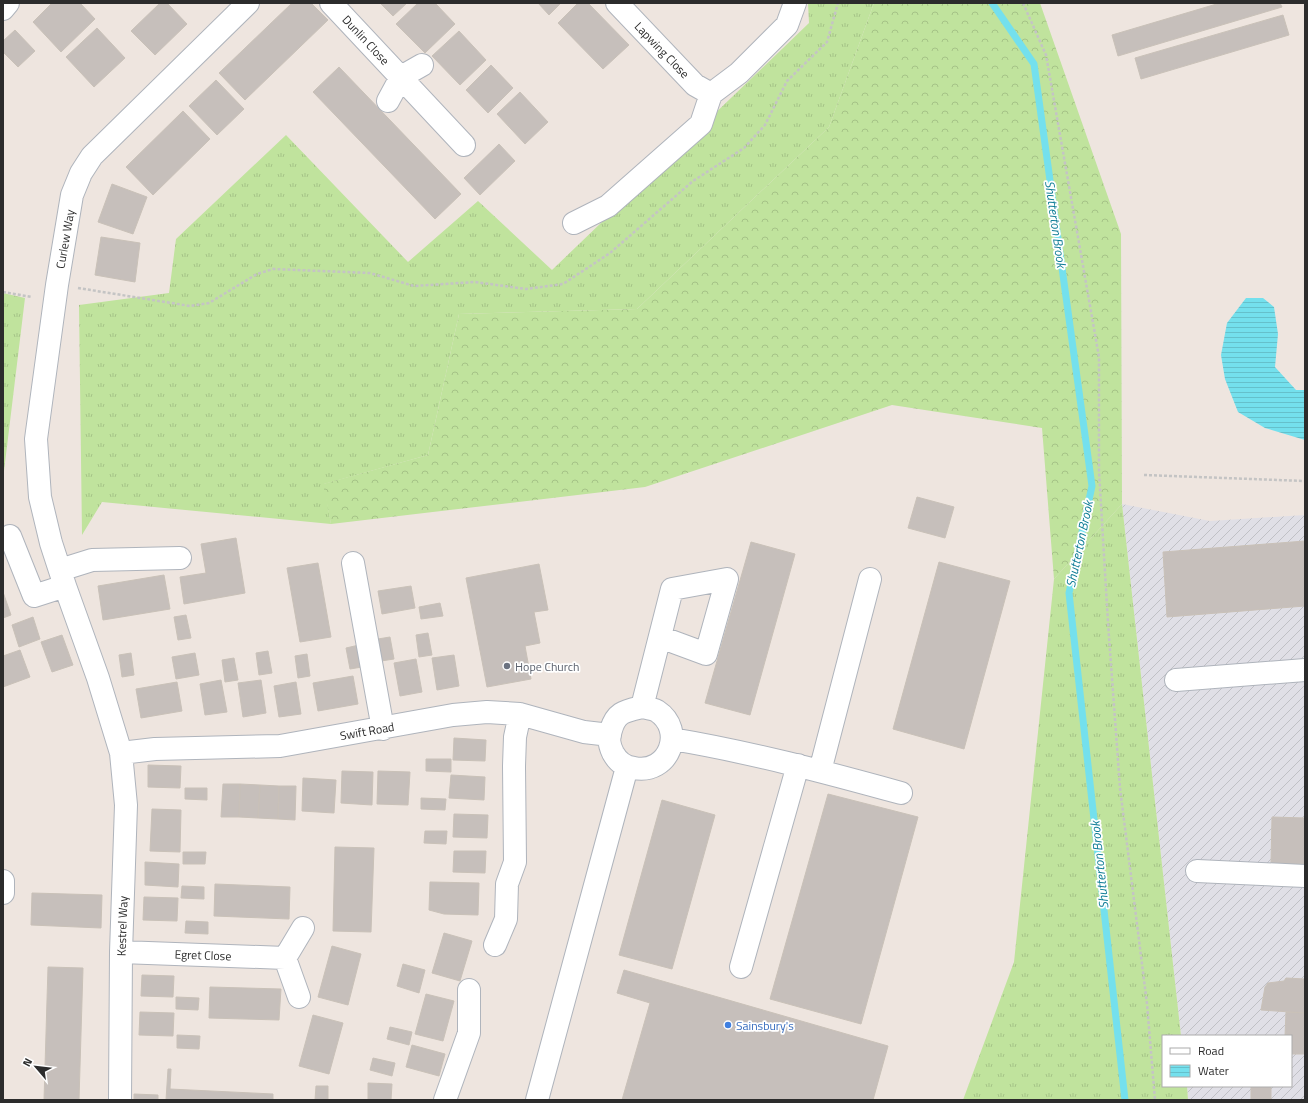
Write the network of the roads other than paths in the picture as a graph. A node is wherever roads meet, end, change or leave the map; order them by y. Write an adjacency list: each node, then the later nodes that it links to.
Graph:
1 (8, 3): 6 (street)
2 (248, 3): 16 (street, Curlew Way)
3 (331, 3): 8 (street, Dunlin Close)
4 (617, 3): 9 (street, Lapwing Close)
5 (795, 3): 9 (street)
6 (3, 9)
7 (422, 65): 8 (street)
8 (401, 77): 10 (street); 11 (street, Dunlin Close)
9 (711, 94): 12 (street)
10 (388, 101)
11 (464, 145)
12 (574, 223)
13 (10, 536): 16 (street)
14 (180, 558): 16 (street)
15 (353, 563): 23 (street)
16 (62, 578): 26 (street, Kestrel Way)
17 (870, 579): 29 (street)
18 (660, 637): 21 (street)
19 (1305, 670): 20 (street)
20 (1176, 680)
21 (642, 707): 24 (street); 25 (street)
22 (520, 714): 23 (street, Swift Road); 24 (street, Swift Road); 36 (street)
23 (383, 729): 26 (street, Swift Road)
24 (610, 735): 28 (street)
25 (672, 739): 27 (street); 28 (street)
26 (121, 753): 37 (street, Kestrel Way)
27 (798, 765): 29 (street); 39 (street)
28 (627, 767): 44 (street)
29 (820, 771): 30 (street)
30 (901, 793)
31 (1197, 871): 32 (street)
32 (1305, 876)
33 (3, 881): 34 (street)
34 (3, 893)
35 (303, 928): 38 (street)
36 (495, 945)
37 (121, 952): 38 (street, Egret Close); 42 (street, Kestrel Way)
38 (285, 958): 41 (street)
39 (741, 967)
40 (469, 990): 43 (street)
41 (299, 997)
42 (120, 1100)
43 (445, 1100)
44 (537, 1100)

